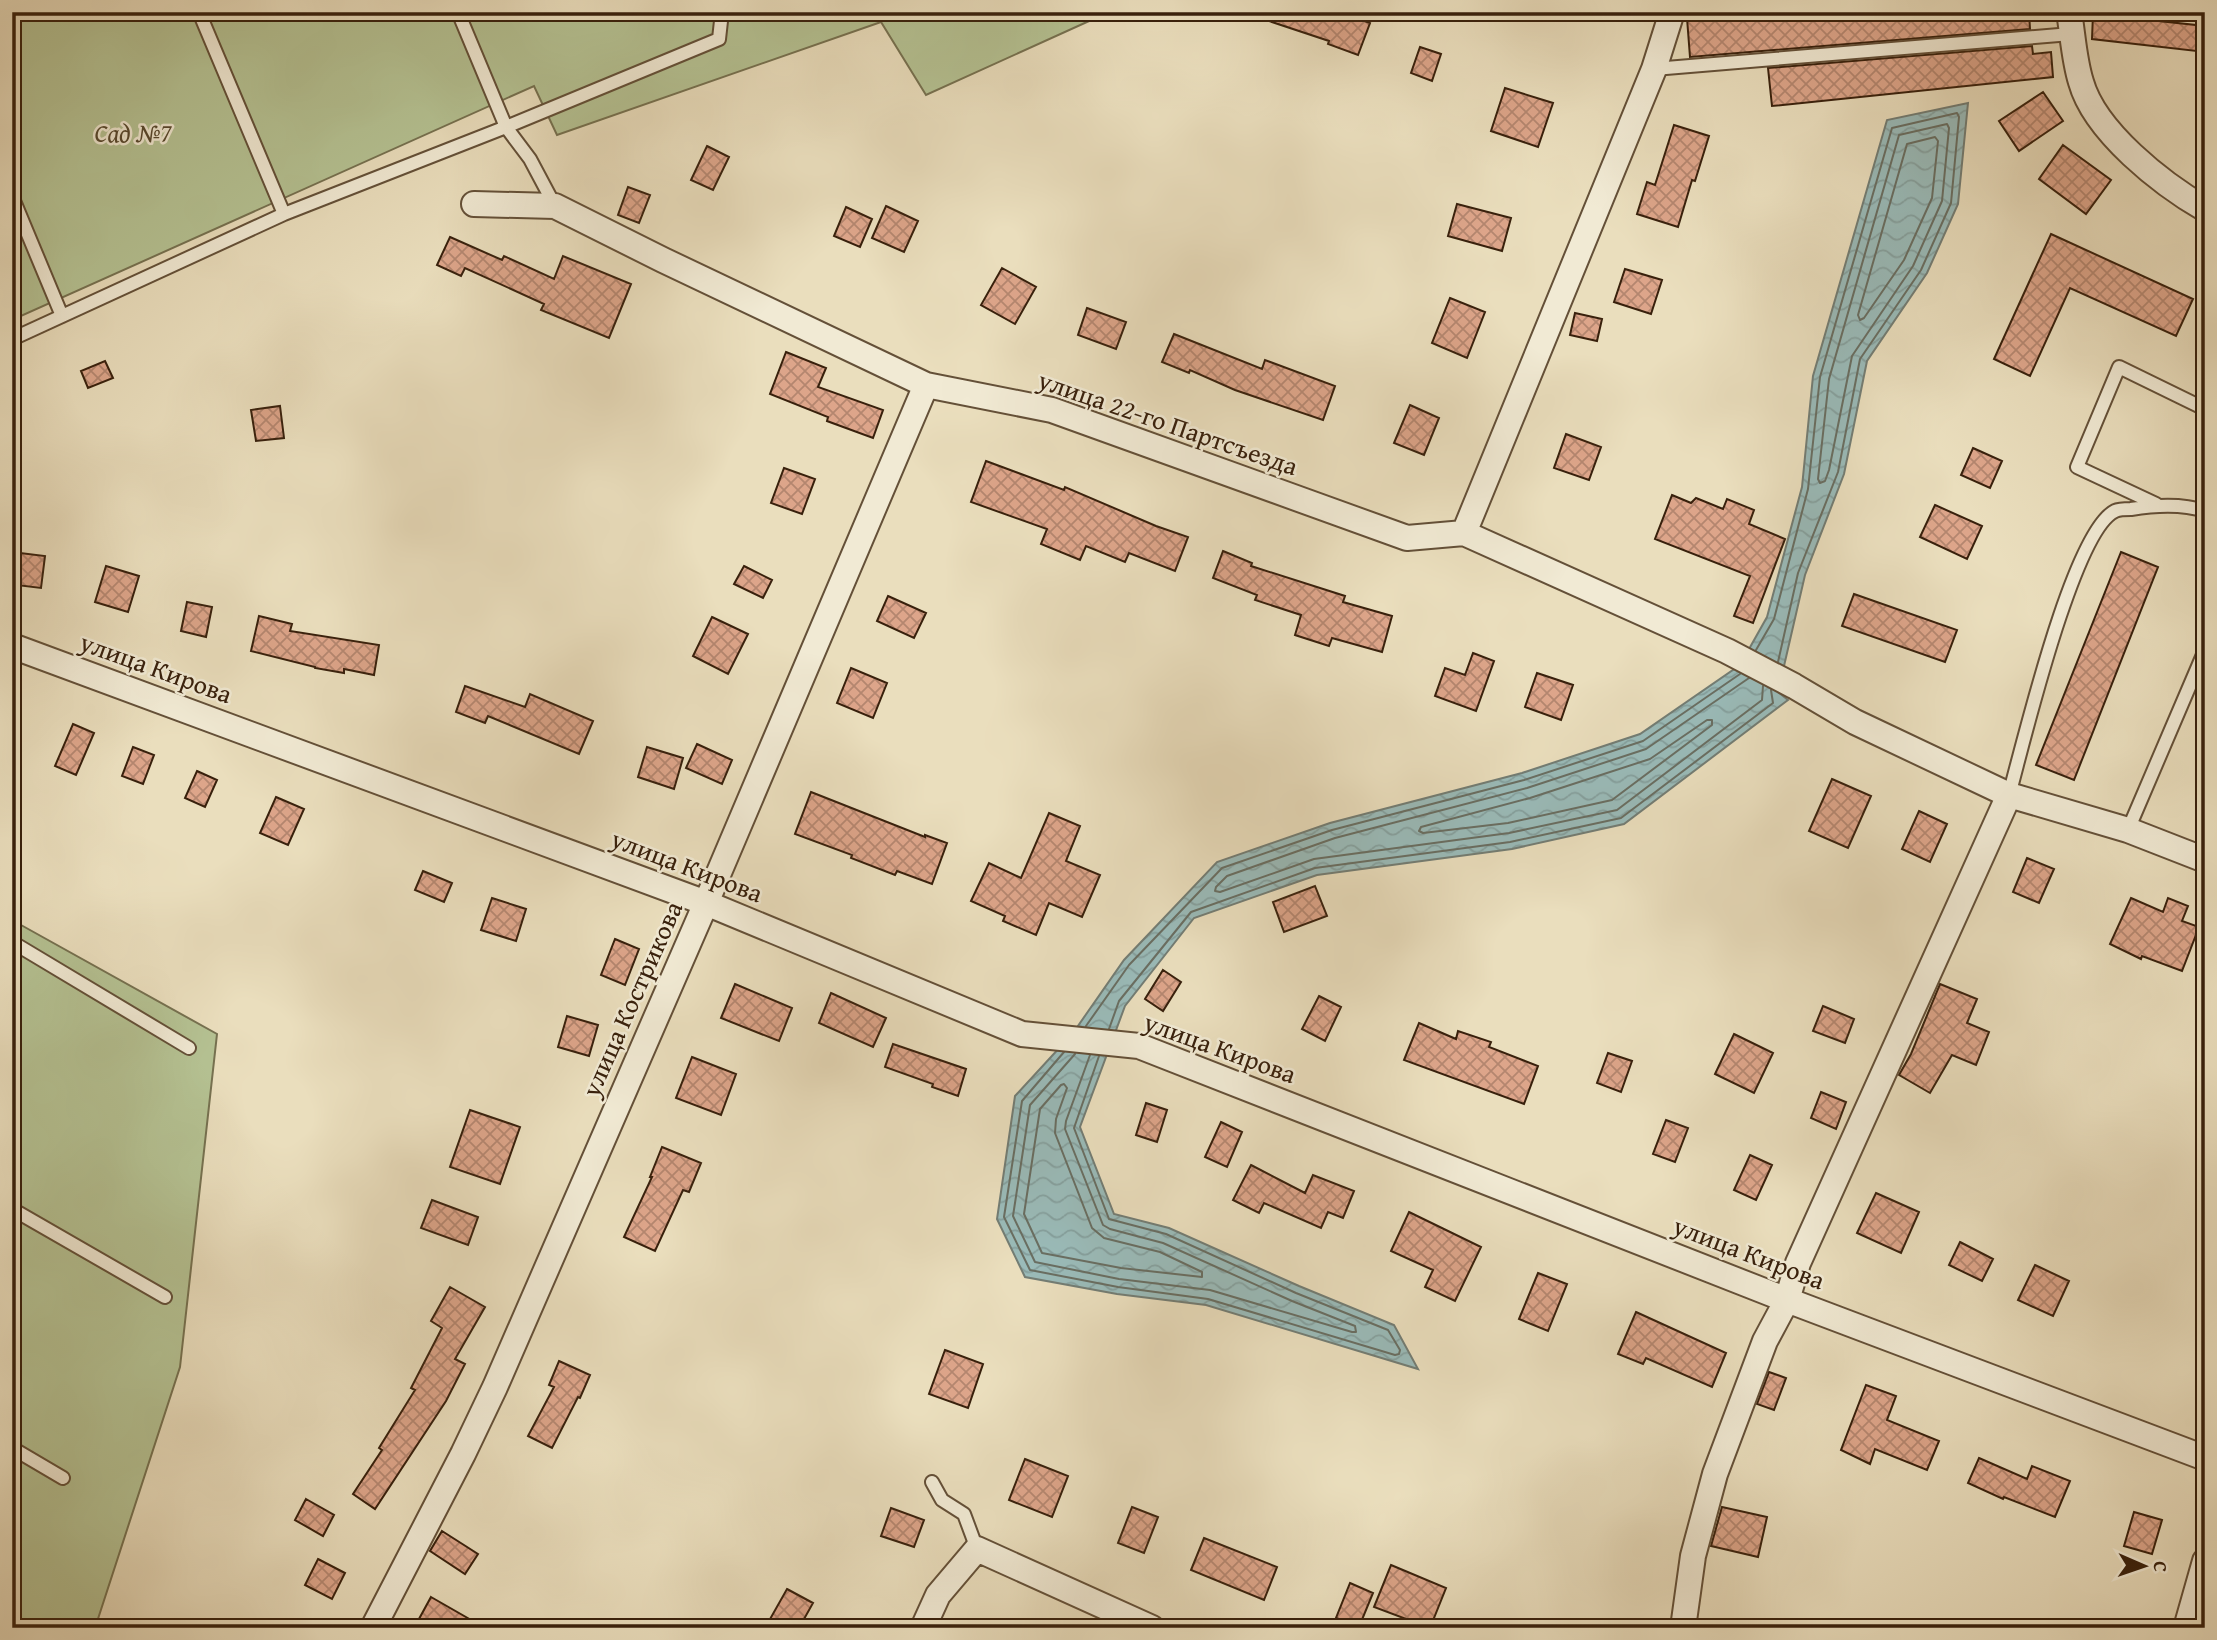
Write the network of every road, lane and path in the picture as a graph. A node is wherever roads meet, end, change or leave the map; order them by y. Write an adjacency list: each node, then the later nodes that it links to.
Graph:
1 (199, 12): 12 (lane)
2 (458, 12): 7 (lane)
3 (722, 12): 7 (lane)
4 (1672, 12): 6 (street)
5 (2070, 23): 6 (lane); 11 (street)
6 (1654, 69): 19 (street)
7 (506, 127): 10 (lane); 12 (lane)
8 (12, 196): 13 (lane)
9 (474, 204): 10 (street, улица 22-го Партсъезда)
10 (555, 206): 15 (street, улица 22-го Партсъезда)
11 (2205, 209)
12 (284, 214): 13 (lane)
13 (62, 316): 14 (lane)
14 (12, 339)
15 (926, 385): 19 (street, улица 22-го Партсъезда); 25 (street, улица Кострикова)
16 (2205, 409): 17 (lane)
17 (2156, 505): 18 (lane); 22 (lane)
18 (2205, 511)
19 (1464, 534): 22 (street, улица 22-го Партсъезда)
20 (12, 646): 25 (street, улица Кирова)
21 (2205, 650): 23 (lane)
22 (2009, 795): 23 (street); 30 (street)
23 (2128, 830): 24 (street)
24 (2205, 860)
25 (706, 903): 30 (street, улица Кирова); 37 (street, улица Кострикова)
26 (12, 942): 27 (lane)
27 (189, 1048)
28 (12, 1209): 29 (lane)
29 (165, 1297)
30 (1787, 1300): 32 (street, улица Кирова); 40 (street)
31 (12, 1448): 33 (lane)
32 (2205, 1458)
33 (63, 1478)
34 (932, 1482): 35 (lane)
35 (977, 1549): 38 (street); 39 (street)
36 (2205, 1561): 41 (street)
37 (373, 1628)
38 (923, 1628)
39 (1152, 1628)
40 (1683, 1628)
41 (2186, 1628)

